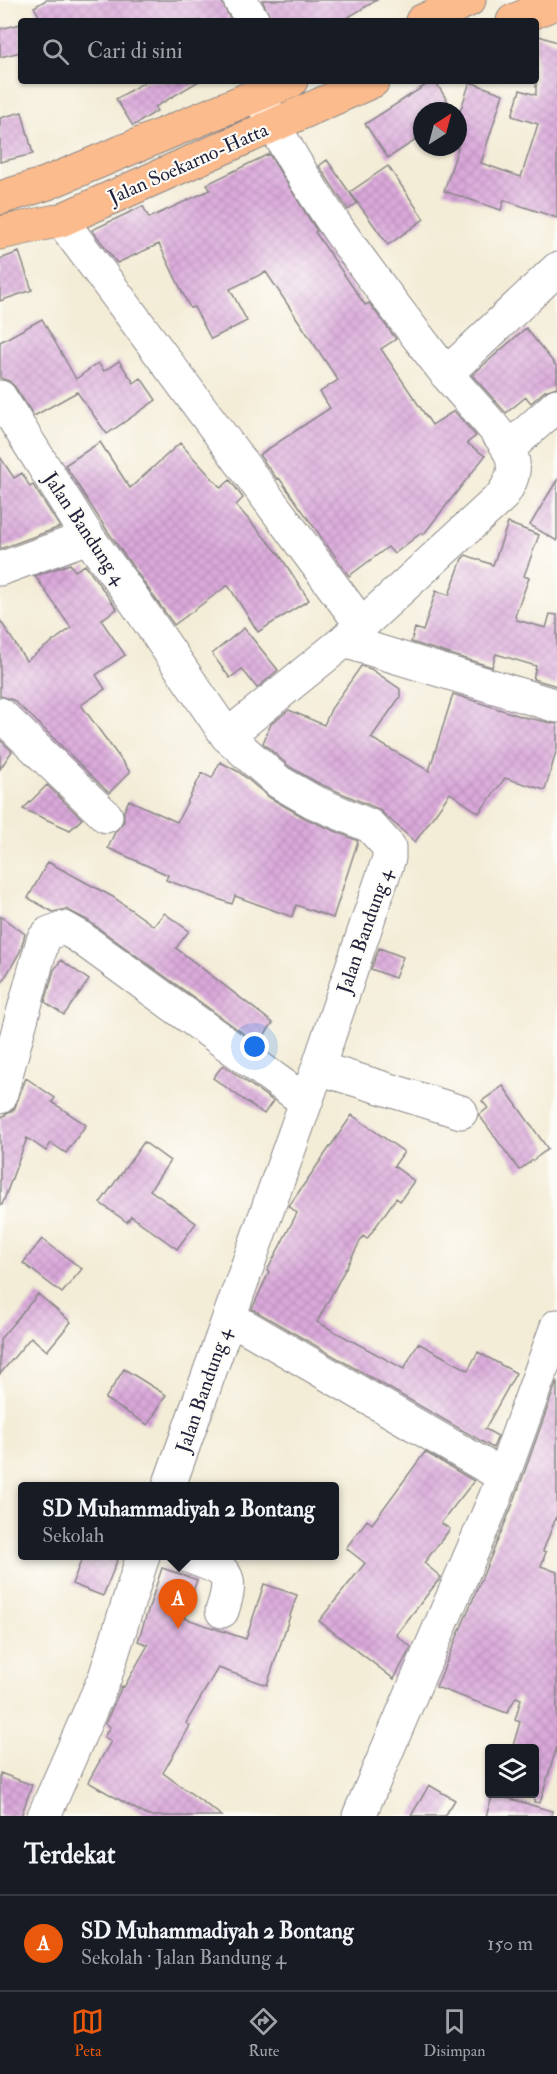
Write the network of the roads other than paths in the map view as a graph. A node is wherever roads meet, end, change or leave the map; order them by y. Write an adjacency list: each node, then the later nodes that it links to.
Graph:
1 (240, 0): 4 (street)
2 (469, 0): 5 (main road)
3 (557, 2): 6 (main road)
4 (251, 18)
5 (429, 18)
6 (520, 18)
7 (284, 84): 9 (main road, Jalan Soekarno-Hatta)
8 (366, 84): 10 (main road, Jalan Soekarno-Hatta)
9 (259, 95): 10 (street); 11 (main road, Jalan Soekarno-Hatta)
10 (273, 125): 12 (main road, Jalan Soekarno-Hatta); 15 (street)
11 (0, 198)
12 (61, 220): 13 (main road, Jalan Soekarno-Hatta); 21 (street)
13 (0, 233)
14 (557, 269): 15 (street)
15 (446, 374): 18 (street)
16 (0, 397): 19 (street, Jalan Bandung 4)
17 (557, 405): 18 (street)
18 (508, 449): 21 (street)
19 (88, 537): 20 (street); 24 (street, Jalan Bandung 4)
20 (0, 568)
21 (353, 632): 22 (street); 24 (street)
22 (557, 706)
23 (0, 714): 25 (street)
24 (227, 736): 27 (street, Jalan Bandung 4)
25 (106, 816)
26 (7, 1050): 28 (street); 29 (street)
27 (318, 1068): 29 (street, Jalan Bandung 4); 30 (street)
28 (0, 1097)
29 (305, 1101): 31 (street, Jalan Bandung 4)
30 (461, 1112)
31 (229, 1317): 33 (street); 34 (street, Jalan Bandung 4)
32 (557, 1326): 33 (street)
33 (503, 1476): 39 (street)
34 (170, 1482)
35 (142, 1560): 38 (street)
36 (197, 1560): 37 (street)
37 (222, 1611)
38 (44, 1816)
39 (359, 1816)

